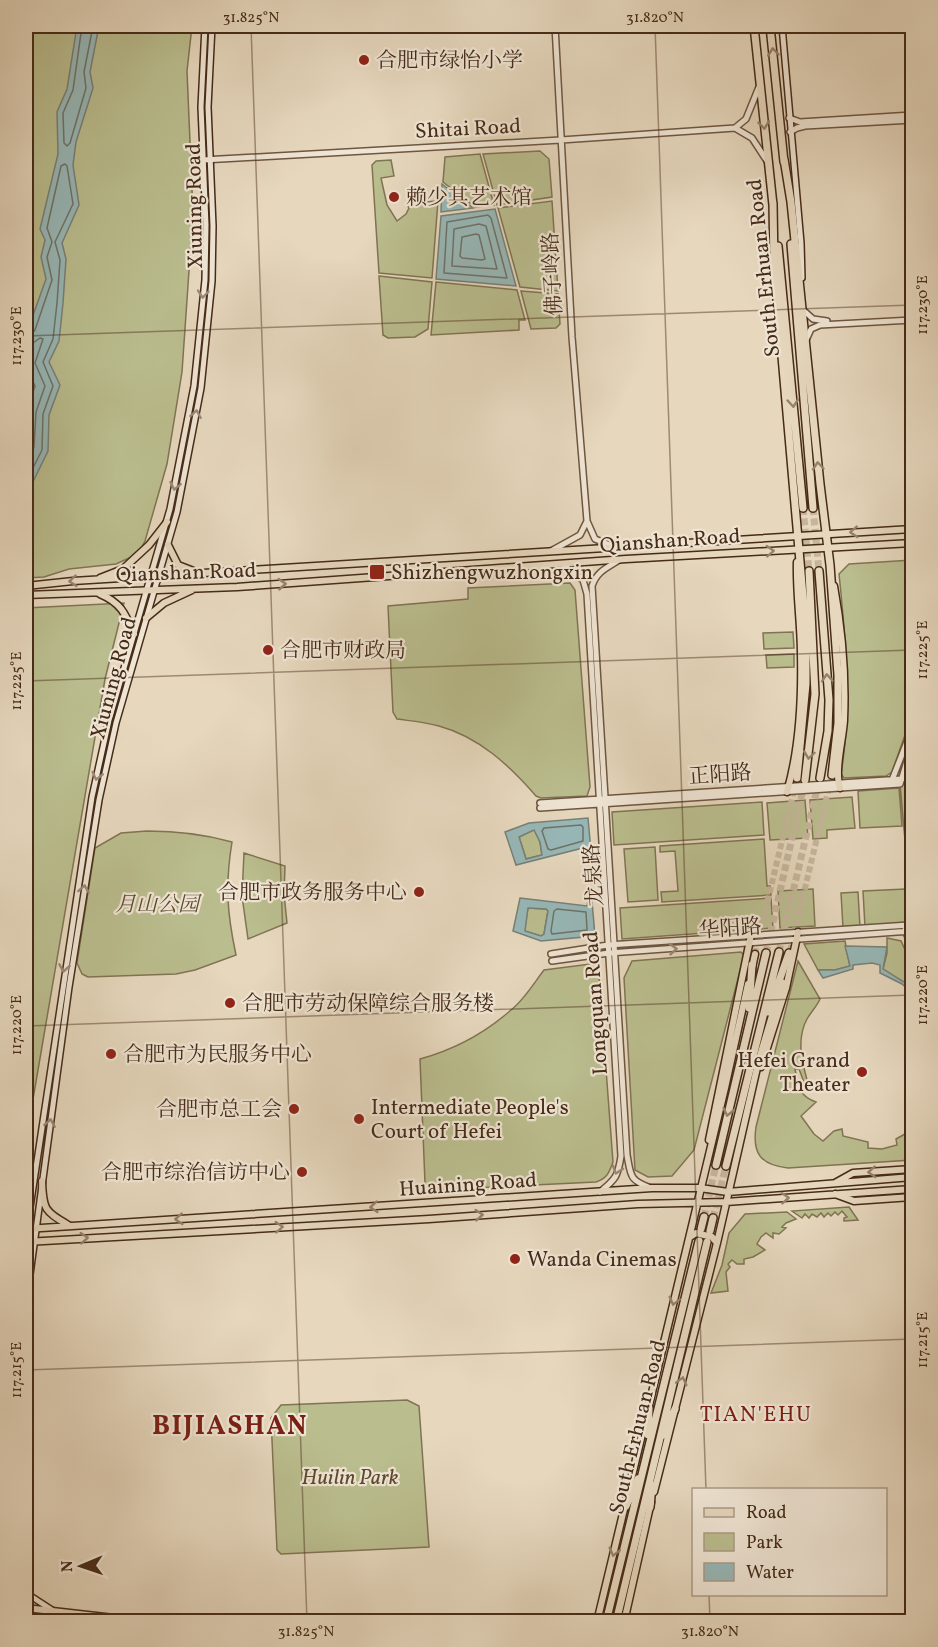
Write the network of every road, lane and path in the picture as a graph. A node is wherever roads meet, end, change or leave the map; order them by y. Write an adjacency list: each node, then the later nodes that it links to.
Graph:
1 (205, 26): 14 (street, Xiuning Road)
2 (212, 26): 15 (street, Xiuning Road)
3 (555, 26): 12 (street, 佛子岭路)
4 (754, 26): 7 (highway, South Erhuan Road)
5 (770, 26): 13 (highway, South Erhuan Road, one-way to 5)
6 (782, 26): 8 (street)
7 (760, 86): 10 (street); 16 (highway, South Erhuan Road, one-way to 16)
8 (789, 118): 9 (street); 11 (street)
9 (912, 118): 11 (street)
10 (735, 128): 12 (street, Shitai Road); 16 (street)
11 (790, 132): 18 (street)
12 (561, 140): 15 (street, Shitai Road); 24 (street, 佛子岭路)
13 (784, 159): 18 (highway); 23 (highway, South Erhuan Road)
14 (203, 160): 15 (street, Shitai Road); 25 (street, Xiuning Road, one-way to 25)
15 (210, 160): 30 (street, Xiuning Road, one-way to 15)
16 (769, 164): 17 (highway, South Erhuan Road)
17 (773, 203): 22 (highway, South Erhuan Road, one-way to 22); 28 (highway)
18 (802, 301): 19 (highway)
19 (803, 310): 20 (street); 21 (highway)
20 (912, 318): 21 (street)
21 (806, 340): 27 (highway, one-way to 21)
22 (803, 508)
23 (813, 508)
24 (587, 521): 31 (street); 34 (street)
25 (166, 522): 42 (street, Xiuning Road); 43 (main road)
26 (912, 529): 27 (main road, Qianshan Road, one-way to 27)
27 (825, 533): 28 (main road, Qianshan Road); 32 (highway)
28 (797, 535): 31 (main road, Qianshan Road); 33 (highway)
29 (912, 543): 32 (main road, Qianshan Road)
30 (168, 545): 40 (main road); 41 (street, Xiuning Road)
31 (618, 548): 34 (main road, Qianshan Road)
32 (827, 548): 33 (main road, Qianshan Road); 37 (highway)
33 (798, 549): 35 (main road, Qianshan Road, one-way to 33); 56 (highway); 64 (main road)
34 (550, 551): 40 (main road, Qianshan Road)
35 (620, 559): 36 (main road, Qianshan Road); 65 (street)
36 (562, 564): 45 (main road, Qianshan Road, one-way to 36); 65 (street, Longquan Road)
37 (831, 565): 54 (highway); 63 (main road)
38 (809, 571): 52 (highway)
39 (819, 572): 54 (highway, one-way to 39)
40 (203, 573): 41 (main road, Qianshan Road)
41 (159, 576): 42 (main road, Qianshan Road); 46 (street, Xiuning Road)
42 (151, 577): 43 (main road, Qianshan Road); 47 (street, Xiuning Road)
43 (95, 579): 44 (main road, Qianshan Road, one-way to 44)
44 (26, 586)
45 (196, 589): 46 (main road, Qianshan Road); 50 (main road)
46 (154, 590): 47 (main road, Qianshan Road); 50 (street, Xiuning Road)
47 (147, 591): 48 (main road, Qianshan Road); 51 (street, Xiuning Road)
48 (97, 592): 49 (main road, Qianshan Road); 51 (main road)
49 (26, 596)
50 (146, 618): 86 (street, Xiuning Road, one-way to 50)
51 (134, 634): 101 (street, Xiuning Road, one-way to 101)
52 (814, 679): 56 (highway); 60 (highway, one-way to 60)
53 (912, 729): 59 (street)
54 (828, 731): 58 (highway)
55 (912, 745): 61 (street)
56 (799, 760): 57 (highway)
57 (797, 778)
58 (820, 778)
59 (893, 779): 61 (street, 正阳路); 62 (street); 63 (street, 正阳路)
60 (806, 780)
61 (901, 782): 62 (street, 正阳路)
62 (888, 785): 63 (street, 正阳路)
63 (839, 786): 64 (street, 正阳路)
64 (787, 789): 65 (street, 正阳路)
65 (603, 801): 66 (street, 正阳路); 71 (street, Longquan Road)
66 (540, 805)
67 (908, 929): 69 (street, 华阳路); 72 (street)
68 (751, 935): 69 (street, 华阳路); 70 (main road); 71 (street, 华阳路)
69 (797, 936): 70 (street, 华阳路); 83 (main road)
70 (750, 943): 75 (street, 华阳路, one-way to 70); 82 (main road)
71 (611, 944): 75 (street); 75 (street, 华阳路)
72 (912, 947)
73 (779, 952): 80 (highway)
74 (790, 952): 80 (highway); 83 (main road)
75 (612, 953): 88 (street); 91 (street, Longquan Road, one-way to 91)
76 (766, 953): 79 (highway)
77 (755, 954): 78 (main road)
78 (752, 965): 79 (highway); 82 (main road)
79 (747, 1030): 81 (highway, one-way to 81)
80 (755, 1048): 83 (highway)
81 (716, 1165)
82 (706, 1167): 89 (main road)
83 (729, 1168): 92 (main road)
84 (912, 1169): 87 (main road, one-way to 87)
85 (912, 1177): 87 (main road, Huaining Road)
86 (42, 1181): 99 (main road); 100 (street, Xiuning Road)
87 (835, 1183): 92 (main road, Huaining Road)
88 (652, 1188): 89 (main road, Huaining Road); 91 (main road, Huaining Road)
89 (700, 1188): 92 (main road, Huaining Road); 96 (main road)
90 (912, 1189): 93 (main road, Huaining Road)
91 (600, 1192): 99 (main road, Huaining Road, one-way to 99)
92 (728, 1192): 95 (main road)
93 (834, 1194): 94 (main road); 95 (main road, Huaining Road, one-way to 93)
94 (912, 1197)
95 (726, 1202): 96 (main road, Huaining Road); 110 (main road)
96 (697, 1204): 105 (main road); 107 (main road, Huaining Road, one-way to 96)
97 (704, 1216): 102 (highway)
98 (712, 1218): 103 (highway)
99 (71, 1226): 100 (main road, Huaining Road)
100 (37, 1228): 101 (main road, Huaining Road); 107 (street, Xiuning Road)
101 (26, 1229): 104 (street, Xiuning Road)
102 (701, 1229)
103 (710, 1231)
104 (26, 1234)
105 (690, 1237): 110 (main road); 112 (main road, one-way to 112)
106 (699, 1240): 114 (highway, South Erhuan Road)
107 (35, 1241): 108 (main road, Huaining Road); 111 (street, Xiuning Road)
108 (26, 1242)
109 (707, 1242): 115 (highway, South Erhuan Road)
110 (717, 1243): 113 (main road, one-way to 110)
111 (26, 1304)
112 (649, 1408): 114 (highway); 117 (main road)
113 (675, 1409): 115 (highway); 118 (main road)
114 (648, 1451): 116 (highway, South Erhuan Road)
115 (655, 1455): 118 (highway); 127 (highway, South Erhuan Road)
116 (646, 1461): 117 (highway); 126 (highway, South Erhuan Road)
117 (626, 1506): 125 (main road, one-way to 125)
118 (650, 1507): 128 (main road)
119 (26, 1593): 121 (street)
120 (26, 1608): 121 (main road)
121 (53, 1611): 124 (main road)
122 (26, 1621): 123 (main road)
123 (30, 1622)
124 (149, 1622)
125 (597, 1622)
126 (606, 1622)
127 (616, 1622)
128 (624, 1622)

